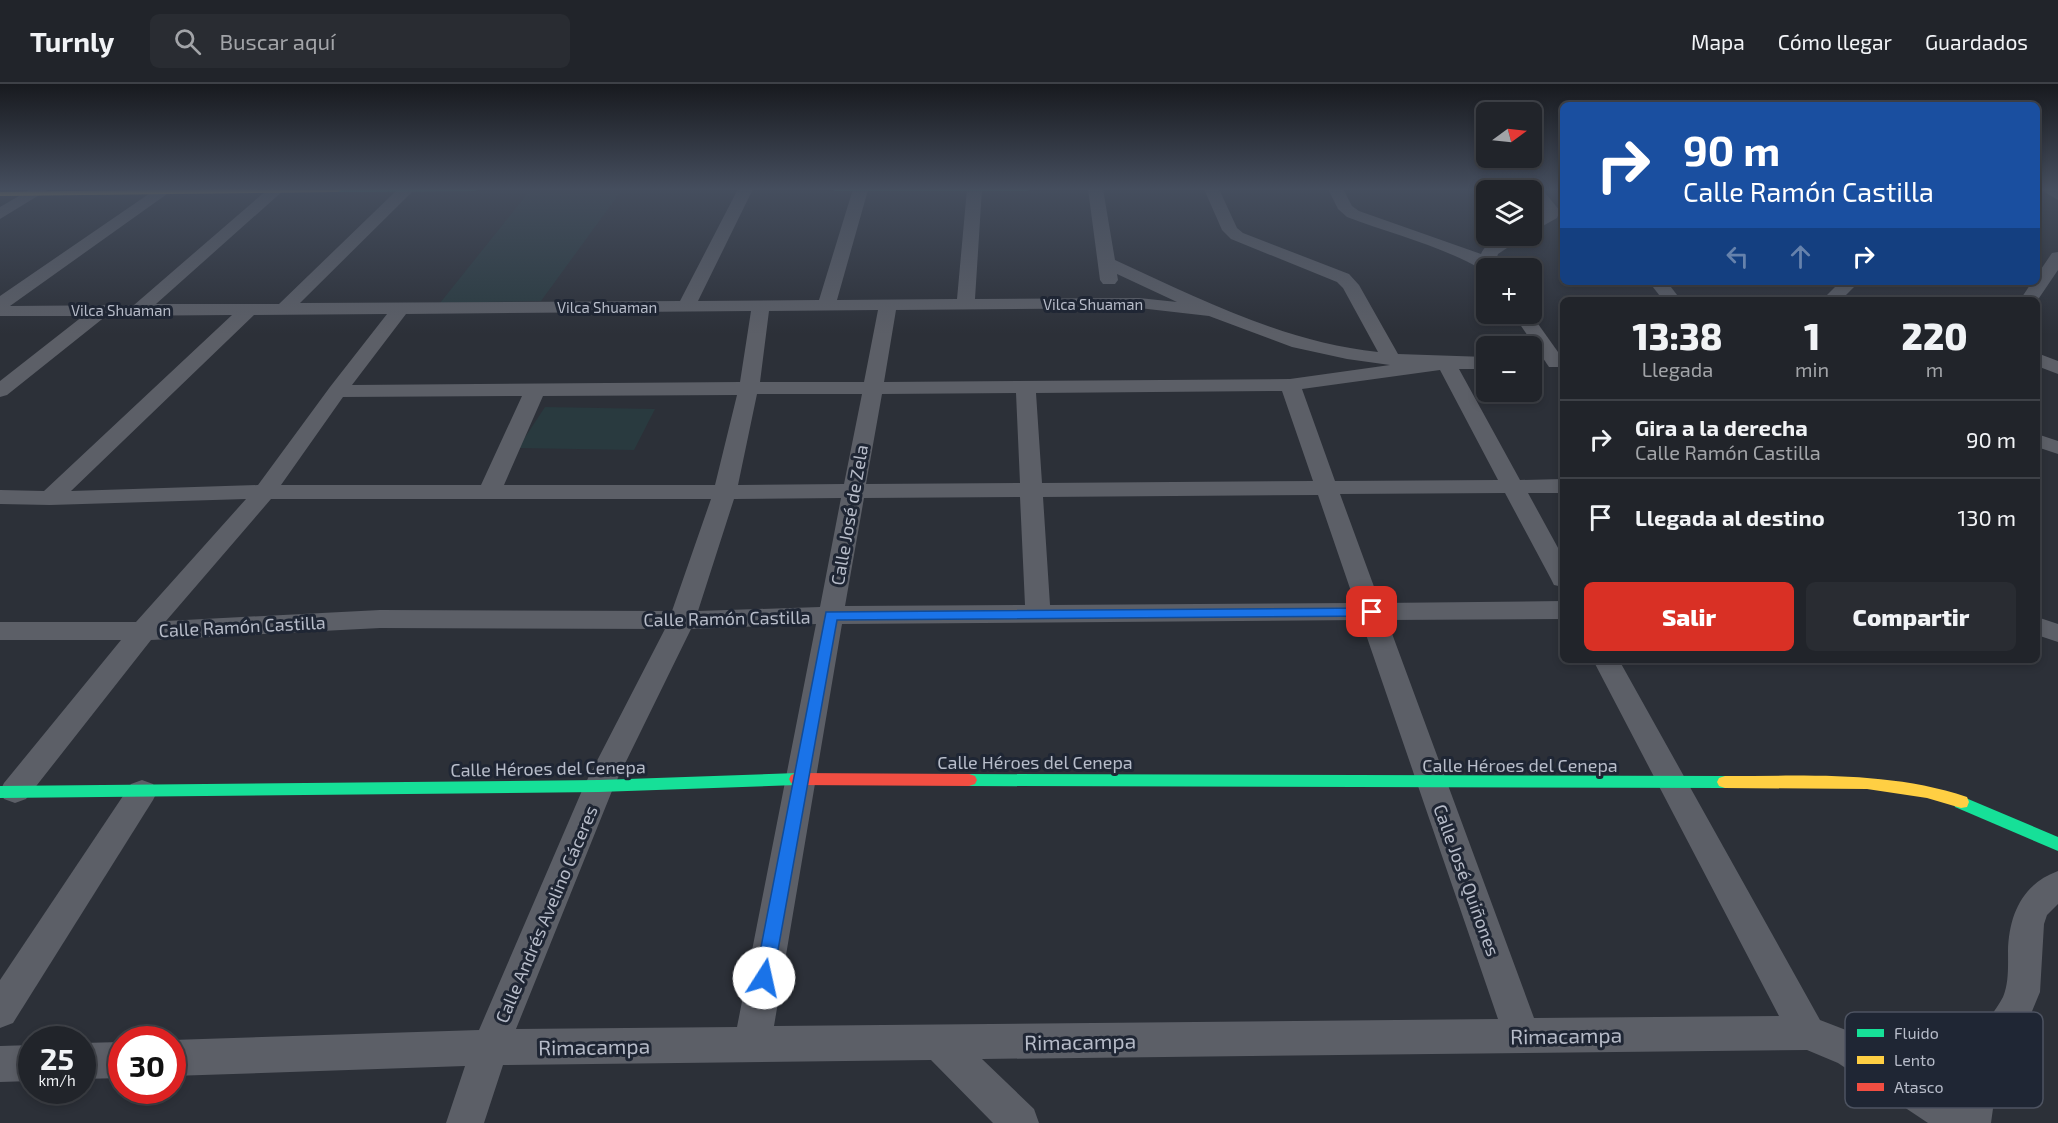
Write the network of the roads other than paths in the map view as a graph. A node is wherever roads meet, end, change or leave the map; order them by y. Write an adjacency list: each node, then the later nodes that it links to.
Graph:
1 (96, 237): 21 (street)
2 (222, 237): 31 (street)
3 (357, 237): 29 (street)
4 (721, 237): 24 (street)
5 (846, 237): 26 (street)
6 (971, 237): 22 (street)
7 (1103, 237): 13 (street)
8 (1241, 237): 35 (street)
9 (1416, 237): 12 (street)
10 (1499, 246): 11 (street)
11 (1490, 258)
12 (1476, 260)
13 (1107, 263): 20 (street); 33 (street)
14 (2051, 263): 15 (street)
15 (2040, 282)
16 (1660, 285): 18 (street)
17 (1847, 285): 19 (street)
18 (1670, 297)
19 (1834, 297)
20 (1115, 303): 22 (street, Vilca Shuaman); 33 (street, Vilca Shuaman)
21 (0, 304)
22 (966, 304): 23 (street, Vilca Shuaman)
23 (888, 305): 26 (street, Vilca Shuaman); 45 (street, Calle José de Zela)
24 (686, 306): 25 (street, Vilca Shuaman); 27 (street, Vilca Shuaman)
25 (761, 306): 26 (street, Vilca Shuaman); 44 (street, Calle Andrés Avelino Cáceres)
26 (826, 306)
27 (401, 308): 29 (street, Vilca Shuaman); 48 (street)
28 (249, 309): 29 (street, Vilca Shuaman); 31 (street, Vilca Shuaman); 60 (street)
29 (284, 309)
30 (102, 310): 31 (street, Vilca Shuaman); 32 (street, Vilca Shuaman); 47 (street)
31 (139, 310)
32 (0, 311)
33 (1213, 311): 35 (street)
34 (1530, 324): 40 (street)
35 (1390, 358): 37 (street)
36 (2040, 360): 41 (street)
37 (1446, 363): 38 (street); 42 (street); 53 (street)
38 (1476, 363)
39 (1542, 363): 40 (street)
40 (1560, 363)
41 (2058, 368)
42 (1290, 385): 43 (street); 52 (street, Calle José Quiñones)
43 (1026, 386): 45 (street); 54 (street)
44 (750, 387): 45 (street); 46 (street); 58 (street, Calle Andrés Avelino Cáceres)
45 (873, 387): 55 (street, Calle José de Zela)
46 (535, 390): 48 (street); 56 (street)
47 (0, 391)
48 (337, 391): 57 (street)
49 (2040, 441): 50 (street)
50 (2058, 448)
51 (1560, 486): 53 (street)
52 (1328, 488): 53 (street); 54 (street); 63 (street, Calle José Quiñones)
53 (1514, 488): 61 (street)
54 (1031, 489): 55 (street); 64 (street)
55 (854, 490): 58 (street); 65 (street, Calle José de Zela)
56 (490, 491): 57 (street); 58 (street)
57 (265, 492): 60 (street); 69 (street)
58 (725, 492): 66 (street, Calle Andrés Avelino Cáceres)
59 (0, 496): 60 (street)
60 (50, 498)
61 (1560, 573)
62 (1560, 610): 63 (street, Calle Ramón Castilla)
63 (1372, 612): 64 (street, Calle Ramón Castilla); 73 (street, Calle José Quiñones)
64 (1038, 614): 65 (street, Calle Ramón Castilla)
65 (831, 615): 66 (street, Calle Ramón Castilla); 72 (street, Calle José de Zela)
66 (682, 620): 69 (street, Calle Ramón Castilla); 75 (street, Calle Andrés Avelino Cáceres)
67 (2040, 627): 70 (street)
68 (0, 631): 69 (street, Calle Ramón Castilla)
69 (143, 631): 76 (street)
70 (2058, 633)
71 (1608, 663): 74 (street)
72 (801, 779): 73 (street, Calle Héroes del Cenepa); 75 (street, Calle Héroes del Cenepa); 85 (street, Calle José de Zela)
73 (1432, 783): 74 (street, Calle Héroes del Cenepa); 83 (street, Calle José Quiñones)
74 (1672, 783): 78 (street, Calle Héroes del Cenepa); 82 (street)
75 (599, 786): 77 (street, Calle Héroes del Cenepa); 86 (street, Calle Andrés Avelino Cáceres)
76 (8, 792): 77 (street, Calle Héroes del Cenepa)
77 (142, 792): 80 (street)
78 (2058, 844)
79 (2058, 885): 81 (street)
80 (0, 1011)
81 (2015, 1012)
82 (1807, 1033): 83 (street, Rimacampa); 87 (street, Rimacampa)
83 (1522, 1036): 84 (street, Rimacampa)
84 (939, 1042): 85 (street, Rimacampa); 94 (street)
85 (752, 1045): 86 (street, Rimacampa)
86 (490, 1047): 88 (street, Rimacampa); 93 (street, Calle Andrés Avelino Cáceres)
87 (1845, 1048)
88 (186, 1058)
89 (18, 1063): 90 (street)
90 (0, 1064)
91 (1939, 1108): 95 (street, Rimacampa)
92 (1973, 1108): 96 (street)
93 (465, 1123)
94 (1020, 1123)
95 (1962, 1123)
96 (1972, 1123)

